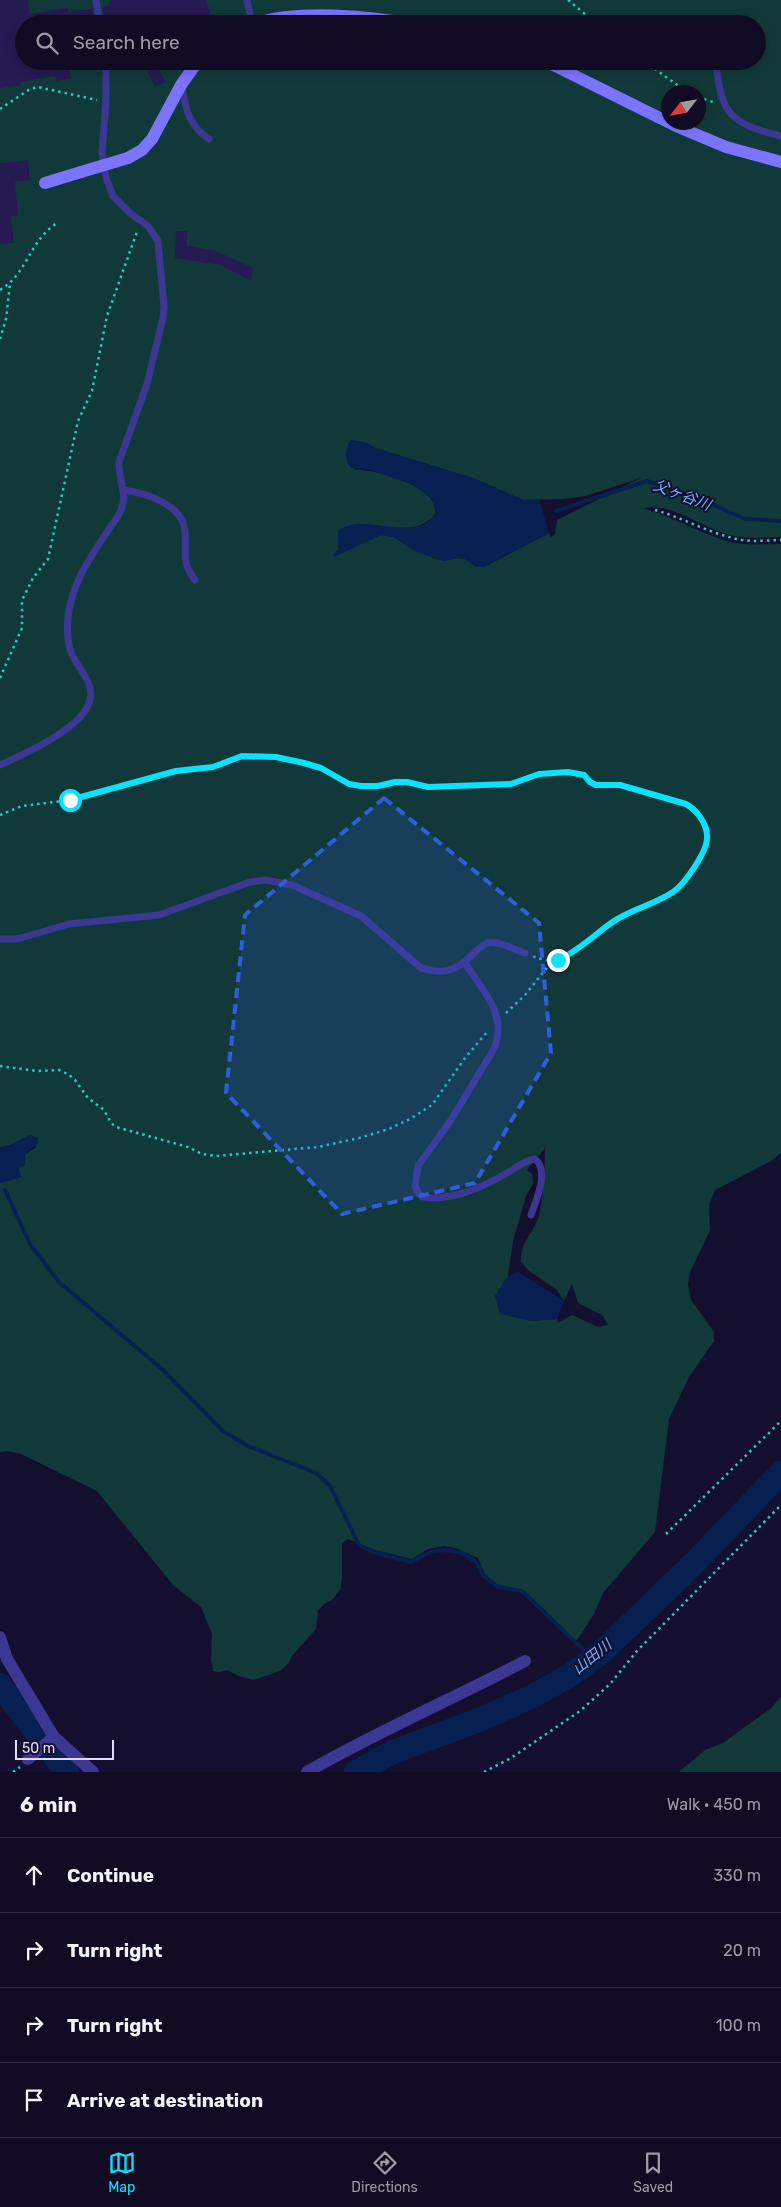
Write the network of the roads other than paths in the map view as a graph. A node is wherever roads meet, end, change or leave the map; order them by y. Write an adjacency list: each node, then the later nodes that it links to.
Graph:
1 (96, 0): 3 (lane)
2 (247, 0): 4 (lane)
3 (98, 15)
4 (251, 15)
5 (106, 70): 14 (lane)
6 (192, 70): 9 (street)
7 (563, 70): 12 (street)
8 (717, 70): 10 (lane)
9 (182, 85): 11 (lane); 13 (street, bridge)
10 (781, 136)
11 (209, 139)
12 (781, 162)
13 (45, 183)
14 (123, 490): 15 (lane); 16 (lane)
15 (196, 580)
16 (0, 765)
17 (0, 939): 19 (lane)
18 (525, 954): 19 (lane)
19 (464, 962): 20 (lane)
20 (531, 1215)
21 (0, 1637): 23 (street)
22 (525, 1661): 26 (street)
23 (51, 1739): 24 (street); 25 (street)
24 (28, 1759)
25 (93, 1772)
26 (307, 1772)

